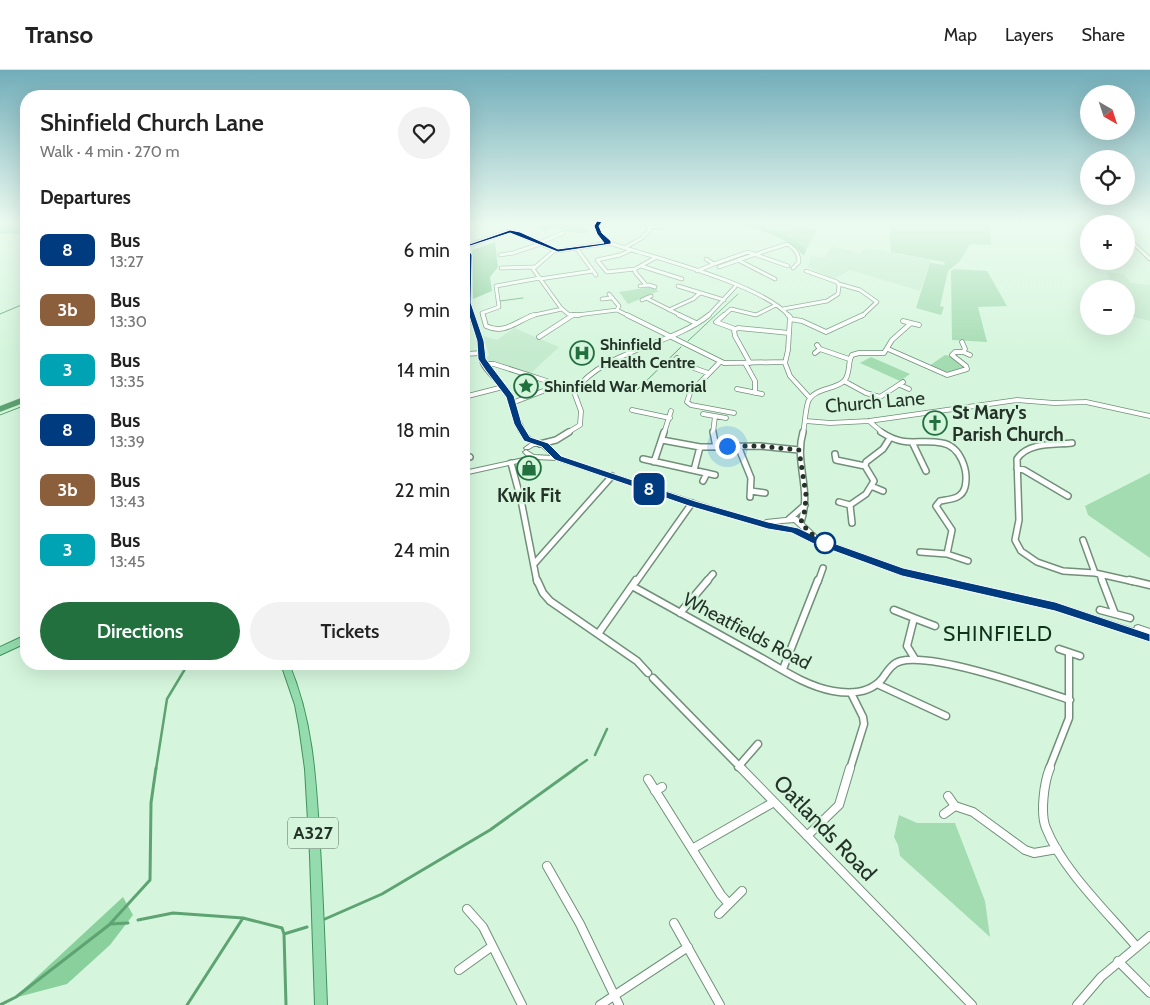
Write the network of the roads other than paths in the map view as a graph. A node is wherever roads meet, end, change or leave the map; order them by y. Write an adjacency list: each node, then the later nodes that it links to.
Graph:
1 (589, 266): 14 (street)
2 (603, 266): 17 (street)
3 (641, 266): 12 (street); 21 (street)
4 (680, 266): 15 (street)
5 (710, 266): 15 (street)
6 (723, 266): 10 (street)
7 (749, 266): 22 (street)
8 (795, 266): 11 (street)
9 (534, 267): 13 (street); 20 (street)
10 (719, 267)
11 (793, 268)
12 (635, 269): 17 (street); 25 (street)
13 (497, 271)
14 (593, 271): 18 (street); 20 (street)
15 (697, 271): 28 (street)
16 (806, 271): 24 (street)
17 (607, 272): 19 (street)
18 (596, 275)
19 (610, 277)
20 (540, 279): 38 (street); 38 (street)
21 (682, 279)
22 (774, 279)
23 (683, 283): 27 (street)
24 (838, 284): 39 (street); 44 (street)
25 (646, 285): 26 (street); 29 (street)
26 (640, 286)
27 (678, 286): 30 (street); 31 (street)
28 (735, 286): 36 (street); 37 (street)
29 (655, 287)
30 (673, 288)
31 (700, 294): 36 (street); 41 (street)
32 (652, 296): 33 (street)
33 (646, 298): 35 (street); 41 (street)
34 (602, 299): 40 (street)
35 (642, 300)
36 (724, 300): 46 (street)
37 (776, 305): 39 (street); 50 (street)
38 (562, 309): 43 (street)
39 (784, 309): 44 (street)
40 (618, 310): 43 (street); 53 (street)
41 (669, 310): 46 (street)
42 (470, 311): 58 (main road)
43 (573, 315): 49 (street)
44 (790, 319): 52 (street)
45 (903, 321): 47 (street)
46 (696, 323): 53 (street)
47 (910, 324): 48 (street); 56 (street)
48 (919, 326)
49 (552, 329): 51 (street); 54 (street)
50 (735, 329): 52 (street); 66 (street)
51 (559, 332)
52 (789, 333): 65 (street)
53 (670, 335): 64 (street); 90 (street)
54 (539, 337)
55 (962, 342): 57 (street)
56 (888, 349): 57 (street); 62 (street)
57 (963, 352): 61 (street)
58 (483, 353): 60 (street); 67 (main road)
59 (815, 353): 62 (street)
60 (470, 354)
61 (970, 355)
62 (849, 359): 69 (street)
63 (674, 361): 68 (street)
64 (720, 362): 66 (street); 68 (street)
65 (785, 362): 66 (street); 76 (street)
66 (747, 363): 73 (street)
67 (484, 364): 70 (main road); 77 (street)
68 (708, 373): 80 (street)
69 (844, 381): 72 (street); 76 (street)
70 (503, 387): 75 (street); 77 (main road)
71 (737, 389): 73 (street)
72 (909, 389)
73 (755, 393): 74 (street)
74 (762, 394)
75 (470, 396)
76 (810, 398): 86 (street)
77 (512, 403): 89 (main road)
78 (632, 410): 84 (street)
79 (671, 411): 84 (street)
80 (734, 413)
81 (703, 414): 82 (street)
82 (715, 416): 85 (street); 95 (street)
83 (1150, 416): 87 (street, Church Lane)
84 (670, 418): 91 (street)
85 (726, 418)
86 (806, 421): 87 (street, Church Lane); 100 (street, Church Lane)
87 (869, 421): 88 (street)
88 (890, 438): 94 (street); 109 (street)
89 (527, 439): 92 (main road); 98 (main road)
90 (556, 440): 92 (street); 99 (street)
91 (662, 440): 97 (street); 106 (street)
92 (539, 443): 98 (main road); 99 (main road)
93 (1072, 443): 110 (street)
94 (913, 444): 112 (street); 134 (street)
95 (716, 446): 96 (street); 97 (street)
96 (738, 446): 100 (street); 120 (street)
97 (700, 447): 111 (street)
98 (527, 450): 102 (main road); 107 (main road)
99 (549, 450): 102 (main road); 103 (main road)
100 (799, 450): 124 (street, Church Lane)
101 (835, 454): 105 (street)
102 (538, 457): 103 (main road); 107 (main road)
103 (558, 458): 116 (main road)
104 (643, 460): 106 (street)
105 (836, 460): 108 (street); 109 (street)
106 (654, 462): 111 (street)
107 (511, 463): 113 (main road); 136 (street, Oatlands Road)
108 (830, 463)
109 (865, 466): 118 (street)
110 (1017, 468): 121 (street); 139 (street)
111 (694, 470): 114 (street)
112 (926, 471)
113 (470, 472)
114 (707, 473): 115 (street); 117 (street)
115 (715, 474)
116 (612, 476): 123 (main road); 136 (street)
117 (703, 482)
118 (871, 486): 119 (street); 125 (street)
119 (883, 491)
120 (765, 493)
121 (1068, 496)
122 (839, 502): 125 (street)
123 (692, 503): 127 (main road); 141 (street)
124 (806, 505): 126 (street); 129 (street, Church Lane)
125 (850, 505): 128 (street)
126 (788, 519): 127 (main road); 129 (main road); 130 (main road)
127 (758, 522): 130 (main road)
128 (852, 523)
129 (802, 524): 130 (main road); 132 (main road)
130 (792, 530): 132 (main road)
131 (1083, 540): 139 (street)
132 (822, 542): 148 (main road)
133 (920, 552): 134 (street)
134 (947, 554): 135 (street)
135 (968, 561)
136 (534, 564): 151 (street, Oatlands Road)
137 (824, 568): 160 (street)
138 (713, 574): 144 (street)
139 (1098, 574): 140 (street); 145 (street)
140 (1150, 585)
141 (632, 586): 144 (street, Wheatfields Road); 151 (street)
142 (894, 610): 146 (street)
143 (1100, 610): 145 (street)
144 (680, 612): 160 (street, Wheatfields Road)
145 (1115, 614): 147 (street)
146 (914, 618): 149 (street); 158 (street)
147 (1130, 618)
148 (1096, 619): 150 (main road); 152 (main road)
149 (935, 626)
150 (1150, 632)
151 (598, 634): 166 (street, Oatlands Road)
152 (1150, 637)
153 (20, 642): 155 (main road)
154 (1059, 649): 156 (street)
155 (0, 651)
156 (1069, 653): 157 (street); 163 (street)
157 (1080, 656)
158 (915, 659): 161 (street); 163 (street)
159 (287, 670): 189 (main road, A327)
160 (783, 670): 162 (street, Wheatfields Road)
161 (877, 684): 162 (street); 164 (street)
162 (851, 693): 172 (street)
163 (1070, 700): 174 (street)
164 (946, 716)
165 (758, 744): 166 (street)
166 (738, 767): 169 (street, Oatlands Road)
167 (648, 779): 173 (street)
168 (948, 796): 170 (street)
169 (774, 802): 172 (street, Oatlands Road); 173 (street)
170 (955, 806): 171 (street); 174 (street)
171 (944, 814)
172 (806, 836): 194 (street, Oatlands Road)
173 (692, 849): 177 (street)
174 (1057, 849): 182 (street)
175 (547, 866): 188 (street)
176 (742, 891): 177 (street)
177 (729, 904): 179 (street)
178 (467, 909): 184 (street)
179 (719, 914)
180 (674, 923): 183 (street)
181 (1150, 936): 182 (street)
182 (1136, 946): 185 (street)
183 (688, 947): 188 (street); 193 (street)
184 (491, 948): 186 (street); 190 (street)
185 (1118, 961): 187 (street); 195 (street)
186 (459, 970)
187 (1150, 994)
188 (614, 996): 191 (street); 192 (street)
189 (321, 1005)
190 (522, 1005)
191 (600, 1005)
192 (619, 1005)
193 (720, 1005)
194 (972, 1005)
195 (1077, 1005)

